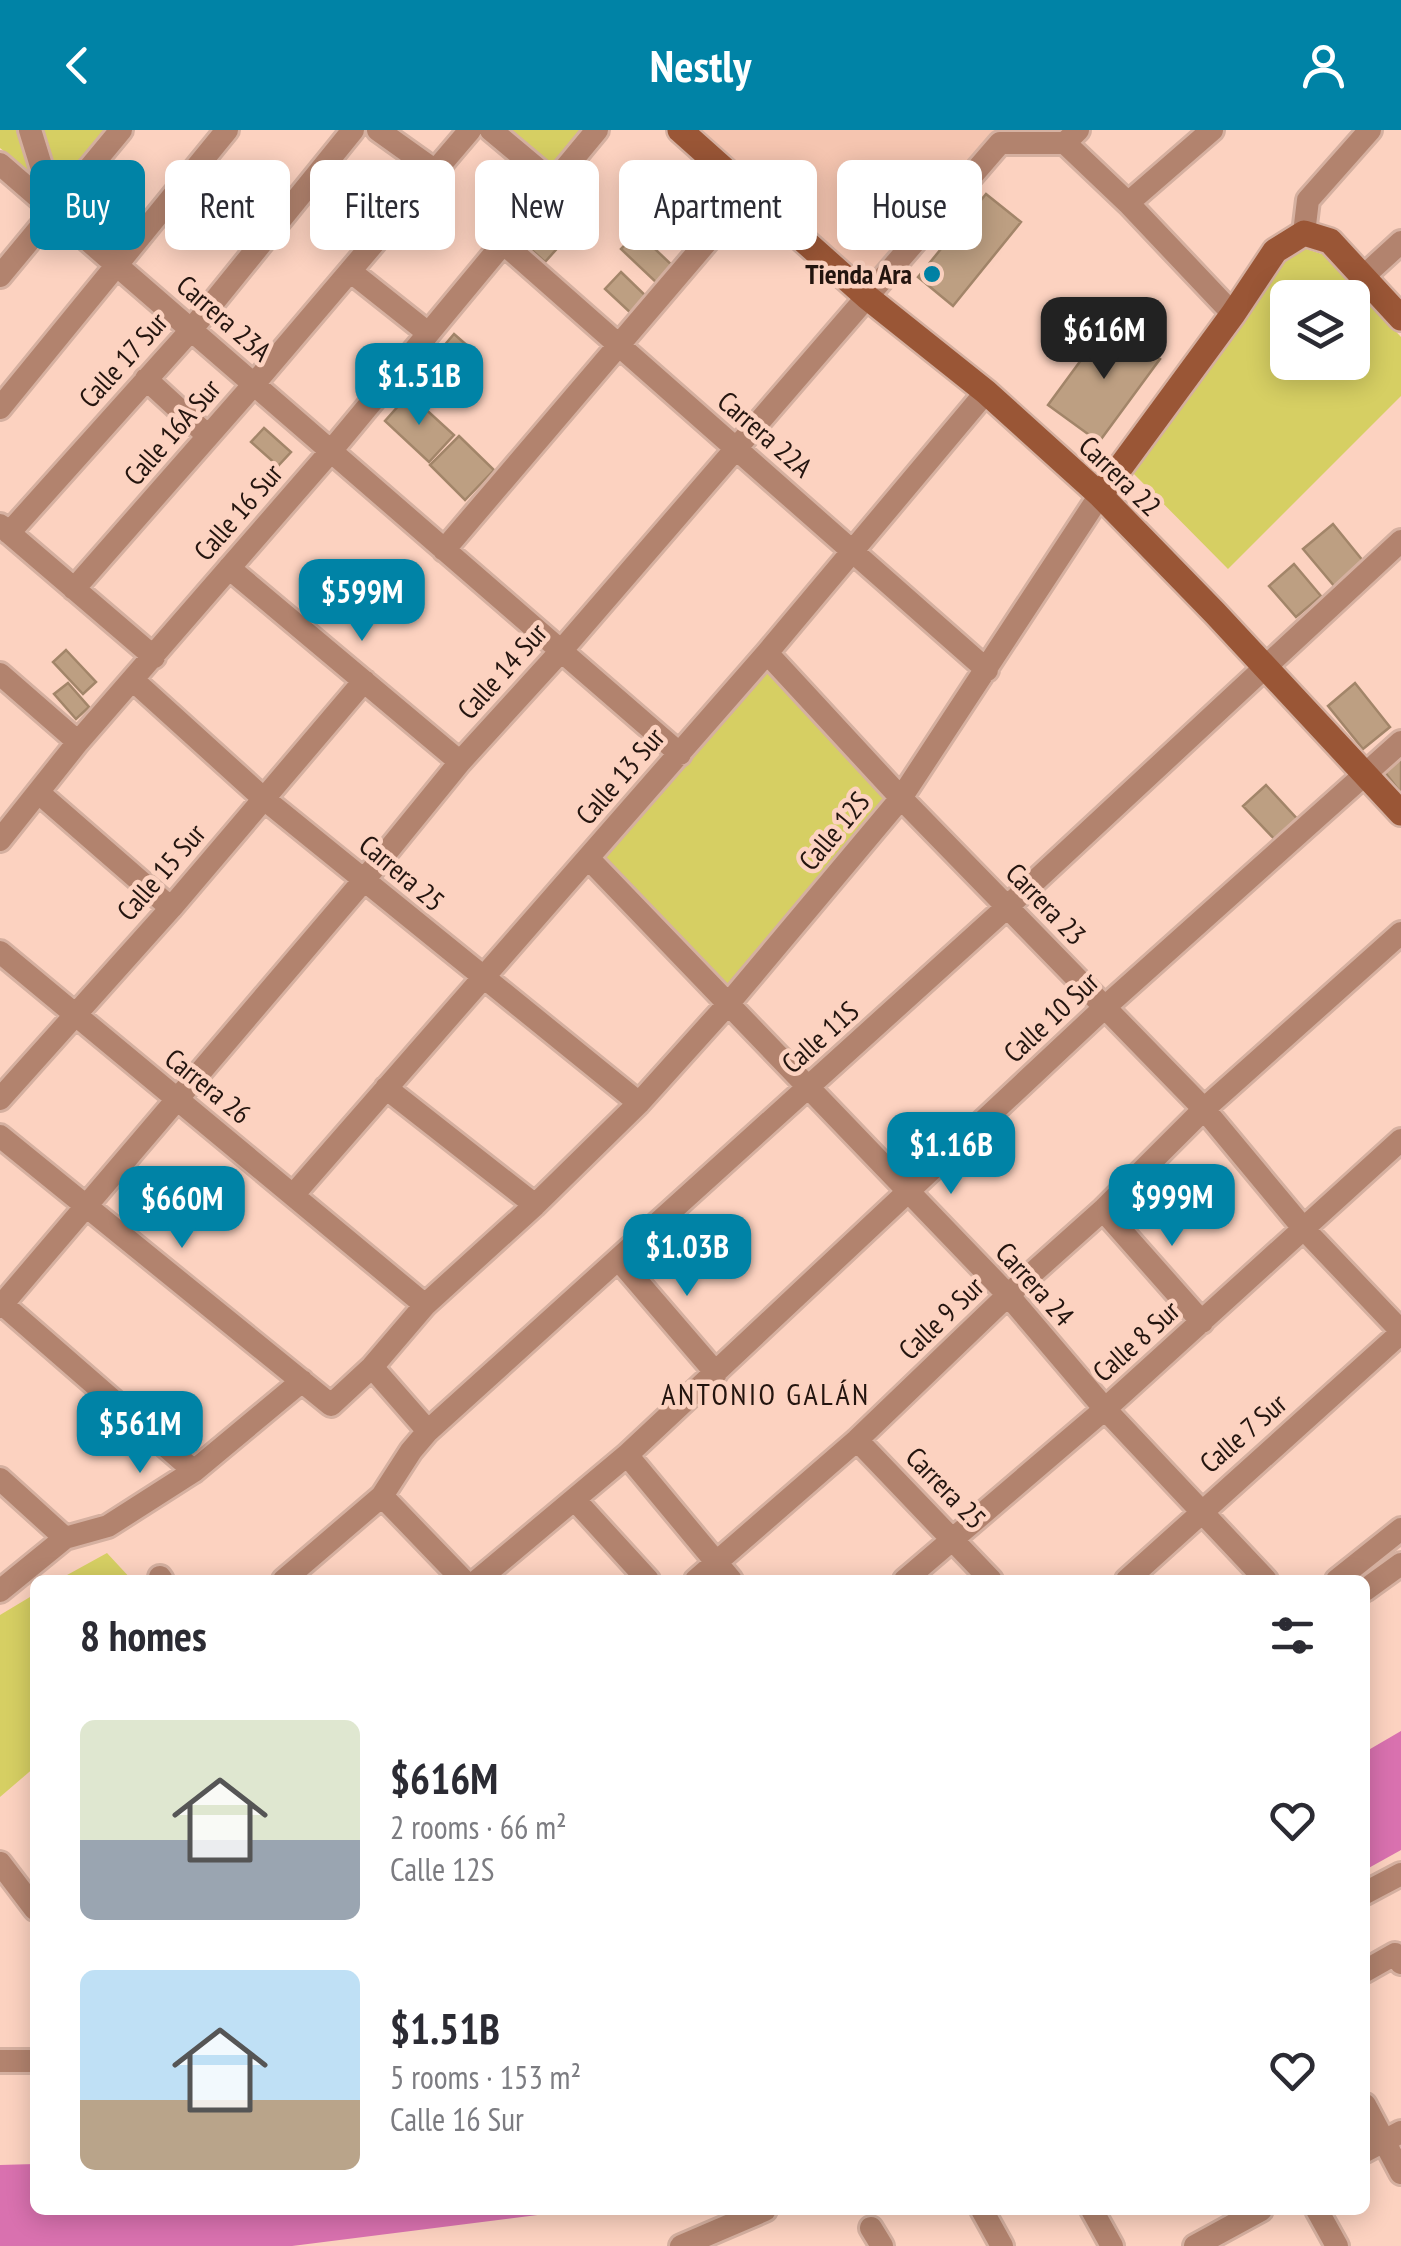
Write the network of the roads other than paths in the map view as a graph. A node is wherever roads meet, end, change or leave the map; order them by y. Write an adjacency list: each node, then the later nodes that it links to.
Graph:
1 (30, 130): 13 (street)
2 (121, 130): 14 (street)
3 (227, 130): 32 (street)
4 (353, 130): 39 (street, Calle 17 Sur)
5 (378, 130): 15 (street)
6 (470, 130): 16 (street, Calle 16A Sur)
7 (490, 130): 17 (street)
8 (598, 130): 18 (street, Calle 16 Sur)
9 (680, 130): 19 (street, Carrera 22)
10 (1212, 130): 22 (street)
11 (1358, 134): 23 (street)
12 (1071, 136): 22 (street); 36 (street, Calle 14 Sur)
13 (39, 160)
14 (97, 160)
15 (420, 160)
16 (443, 160)
17 (526, 160)
18 (572, 160)
19 (716, 160)
20 (0, 164): 21 (street, Carrera 23A)
21 (30, 190)
22 (1128, 203): 37 (street)
23 (1304, 233): 35 (street); 37 (street, Calle 12S)
24 (30, 241): 34 (street)
25 (1401, 242): 35 (street)
26 (99, 250): 32 (street, Carrera 23A)
27 (367, 250): 33 (street, Calle 16A Sur)
28 (496, 250): 40 (street, Calle 16 Sur)
29 (512, 250): 41 (street, Carrera 22A)
30 (700, 250): 41 (street)
31 (816, 250): 36 (street, Carrera 22)
32 (115, 264): 39 (street, Carrera 23A); 45 (street)
33 (350, 271): 40 (street); 43 (street, Calle 16A Sur)
34 (0, 276)
35 (1364, 276): 38 (street)
36 (867, 297): 44 (street, Carrera 22); 47 (street, Calle 14 Sur)
37 (1233, 314): 49 (street, Calle 12S)
38 (1401, 318)
39 (191, 330): 42 (street, Calle 17 Sur); 43 (street, Carrera 23A)
40 (428, 334): 48 (street, Calle 16 Sur)
41 (619, 345): 47 (street, Carrera 22A); 52 (street)
42 (146, 379): 46 (street); 50 (street, Calle 17 Sur)
43 (254, 384): 46 (street, Calle 16A Sur); 48 (street, Carrera 23A)
44 (986, 392): 49 (street, Carrera 22); 53 (street, Calle 13 Sur)
45 (0, 408)
46 (208, 436): 55 (street, Calle 16A Sur)
47 (736, 448): 53 (street, Carrera 22A); 56 (street, Calle 14 Sur)
48 (330, 451): 52 (street, Carrera 23A); 54 (street, Calle 16 Sur)
49 (1100, 495): 59 (street, Carrera 22); 60 (street, Calle 12S)
50 (4, 529): 55 (street)
51 (1401, 541): 59 (street, Calle 11S)
52 (444, 550): 56 (street, Carrera 23A)
53 (853, 551): 57 (street, Calle 13 Sur); 60 (street, Carrera 22A)
54 (229, 568): 58 (street, Calle 16 Sur); 63 (street)
55 (74, 589): 58 (street)
56 (561, 651): 66 (street, Carrera 23A); 67 (street, Calle 14 Sur)
57 (768, 652): 66 (street, Calle 13 Sur); 71 (street, Carrera 23)
58 (154, 657): 62 (street, Calle 16 Sur)
59 (1263, 667): 68 (street, Carrera 22); 76 (street, Calle 11S)
60 (987, 670): 71 (street, Calle 12S)
61 (0, 674): 64 (street)
62 (134, 681): 64 (street, Calle 16 Sur); 70 (street, Carrera 25)
63 (364, 681): 67 (street); 70 (street, Calle 15 Sur)
64 (78, 742): 69 (street, Calle 16 Sur)
65 (1401, 742): 68 (street, Calle 10 Sur)
66 (680, 754): 74 (street, Calle 13 Sur)
67 (460, 762): 75 (street, Calle 14 Sur)
68 (1365, 774): 72 (street, Carrera 22); 82 (street, Calle 10 Sur)
69 (39, 793): 73 (street, Calle 16 Sur); 77 (street)
70 (264, 798): 75 (street, Carrera 25); 77 (street, Calle 15 Sur)
71 (901, 798): 76 (street, Carrera 23); 81 (street, Calle 12S)
72 (1401, 813)
73 (0, 840)
74 (588, 858): 80 (street, Calle 13 Sur); 81 (street, Carrera 24)
75 (364, 880): 80 (street, Carrera 25); 87 (street, Calle 14 Sur)
76 (1007, 907): 82 (street, Carrera 23); 84 (street, Calle 11S)
77 (171, 908): 83 (street, Calle 15 Sur)
78 (1401, 933): 89 (street, Calle 9 Sur)
79 (0, 952): 83 (street, Carrera 26)
80 (480, 977): 85 (street, Calle 13 Sur); 88 (street, Carrera 25)
81 (728, 1003): 84 (street, Carrera 24); 88 (street, Calle 12S)
82 (1105, 1008): 89 (street, Carrera 23); 92 (street, Calle 10 Sur)
83 (74, 1014): 86 (street, Calle 15 Sur); 87 (street, Carrera 26)
84 (809, 1087): 92 (street, Carrera 24); 98 (street, Calle 11S)
85 (386, 1088): 93 (street, Calle 13 Sur); 94 (street)
86 (0, 1099)
87 (177, 1101): 93 (street, Carrera 26); 95 (street, Calle 14 Sur)
88 (639, 1102): 94 (street, Calle 12S)
89 (1204, 1109): 96 (street, Calle 9 Sur); 97 (street, Carrera 23)
90 (0, 1136): 95 (street)
91 (1401, 1140): 97 (street, Calle 8 Sur)
92 (909, 1192): 99 (street, Carrera 24); 105 (street, Calle 10 Sur)
93 (294, 1194): 101 (street, Carrera 26)
94 (536, 1205): 101 (street, Calle 12S)
95 (87, 1207): 100 (street, Calle 14 Sur); 106 (street)
96 (1103, 1210): 99 (street, Calle 9 Sur); 102 (street)
97 (1304, 1228): 102 (street, Calle 8 Sur); 103 (street, Carrera 23)
98 (618, 1259): 105 (street); 108 (street, Calle 11S)
99 (1008, 1296): 107 (street, Carrera 24); 109 (street, Calle 9 Sur)
100 (1, 1304): 111 (street)
101 (426, 1304): 104 (street, Calle 12S)
102 (1202, 1322): 107 (street, Calle 8 Sur)
103 (1401, 1332): 115 (street, Calle 7 Sur)
104 (372, 1367): 106 (street, Calle 12S); 108 (street)
105 (716, 1374): 110 (street, Calle 10 Sur)
106 (302, 1381): 111 (street)
107 (1105, 1409): 115 (street, Carrera 24); 118 (street, Calle 8 Sur)
108 (428, 1431): 113 (street, Calle 11S)
109 (857, 1440): 118 (street, Carrera 25); 120 (street, Calle 9 Sur)
110 (627, 1455): 114 (street, Calle 10 Sur); 120 (street)
111 (194, 1471): 117 (street)
112 (0, 1479): 117 (street)
113 (382, 1496): 121 (street, Calle 11S); 122 (street)
114 (575, 1500): 123 (street, Calle 10 Sur); 124 (street)
115 (1202, 1509): 127 (street, Calle 7 Sur); 128 (street, Carrera 24)
116 (1401, 1529): 129 (street)
117 (65, 1538): 131 (street)
118 (954, 1538): 125 (street, Calle 8 Sur); 126 (street, Carrera 25)
119 (1401, 1564): 130 (street)
120 (724, 1571)
121 (296, 1575)
122 (458, 1575)
123 (484, 1575)
124 (643, 1575)
125 (910, 1575)
126 (987, 1575)
127 (1132, 1575)
128 (1261, 1575)
129 (1343, 1575)
130 (1370, 1586)
131 (0, 1590)
132 (0, 1863): 135 (street)
133 (1401, 1874): 134 (street)
134 (1370, 1890)
135 (30, 1902)
136 (1398, 1958): 137 (street)
137 (1370, 1968)
138 (1370, 2116): 139 (street)
139 (1383, 2141): 140 (street)
140 (1401, 2173)
141 (752, 2215): 146 (street)
142 (985, 2215): 147 (street)
143 (1095, 2215): 148 (street)
144 (1251, 2215): 149 (street)
145 (1320, 2215): 150 (street)
146 (681, 2246)
147 (1002, 2246)
148 (1112, 2246)
149 (1194, 2246)
150 (1336, 2246)

